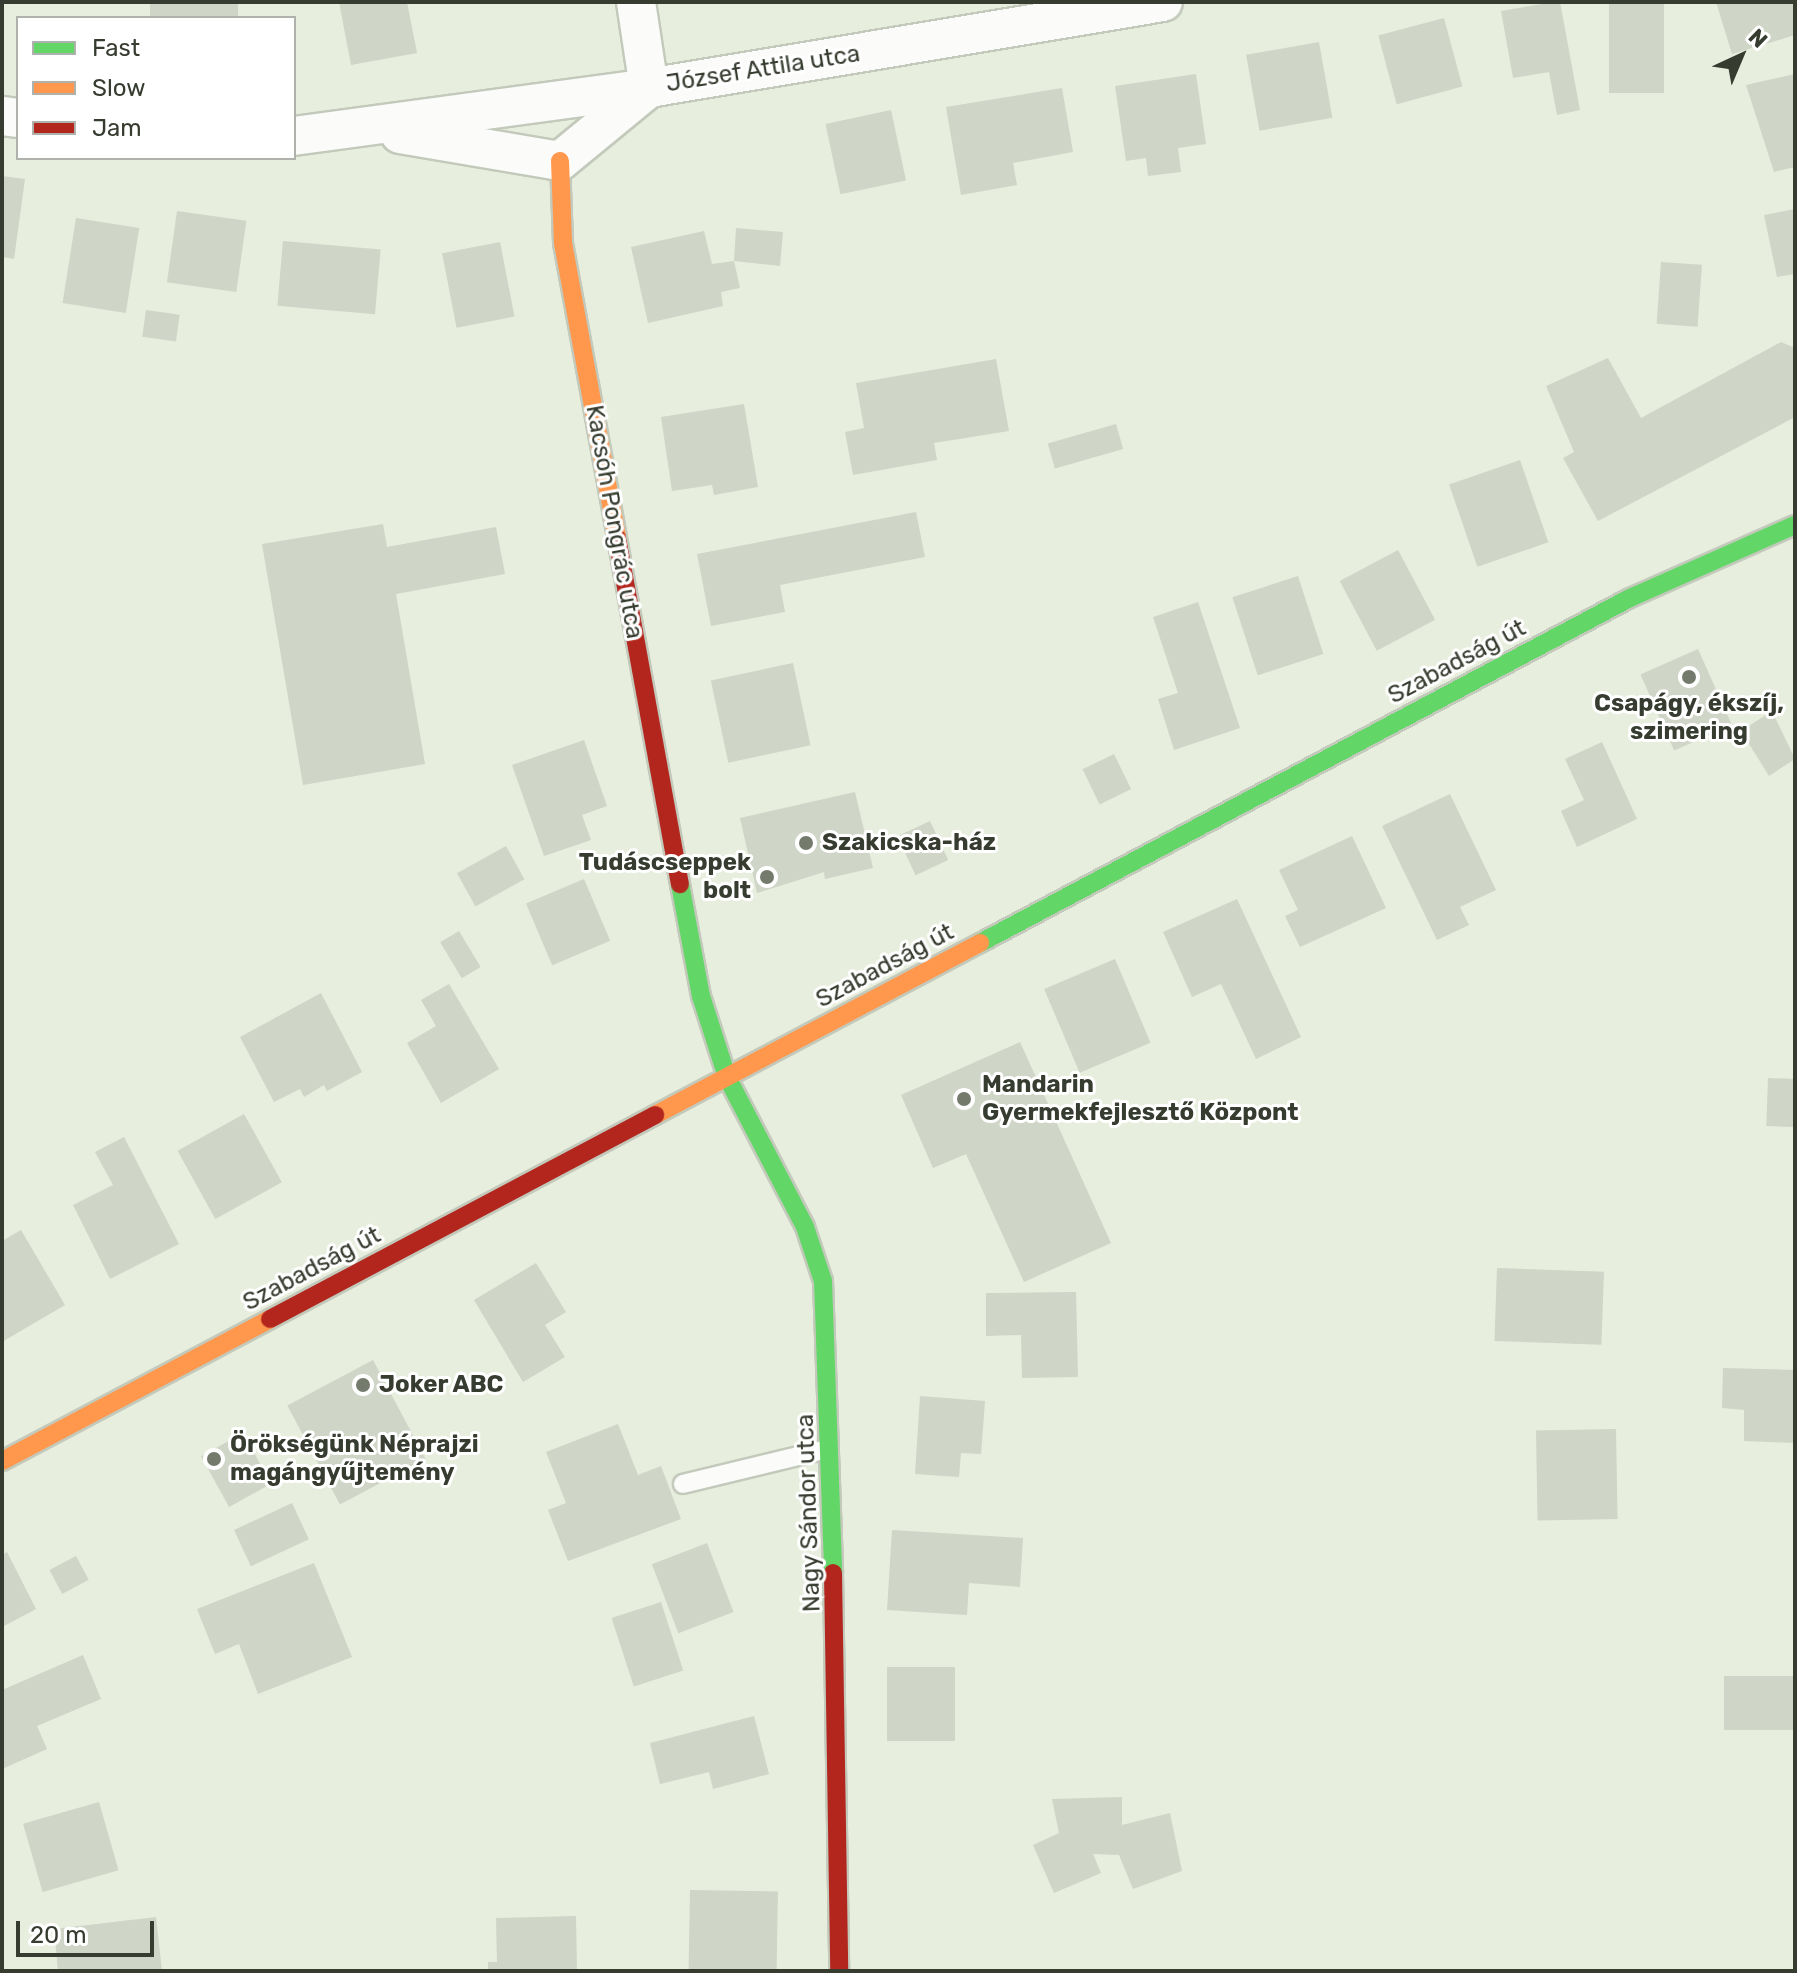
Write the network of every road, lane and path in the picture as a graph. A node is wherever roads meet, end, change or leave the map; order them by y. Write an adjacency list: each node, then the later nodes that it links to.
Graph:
1 (636, 2): 3 (street)
2 (1163, 2): 3 (street, József Attila utca)
3 (649, 88): 4 (street, József Attila utca); 6 (street)
4 (361, 127): 5 (street, József Attila utca); 6 (street, József Attila utca)
5 (296, 136)
6 (560, 161): 8 (street, Kacsóh Pongrác utca)
7 (1795, 525): 8 (street, Szabadság út)
8 (727, 1077): 9 (street, Nagy Sándor utca); 10 (street, Szabadság út)
9 (831, 1448): 11 (lane); 12 (street, Nagy Sándor utca)
10 (2, 1461)
11 (683, 1484)
12 (839, 1971)

